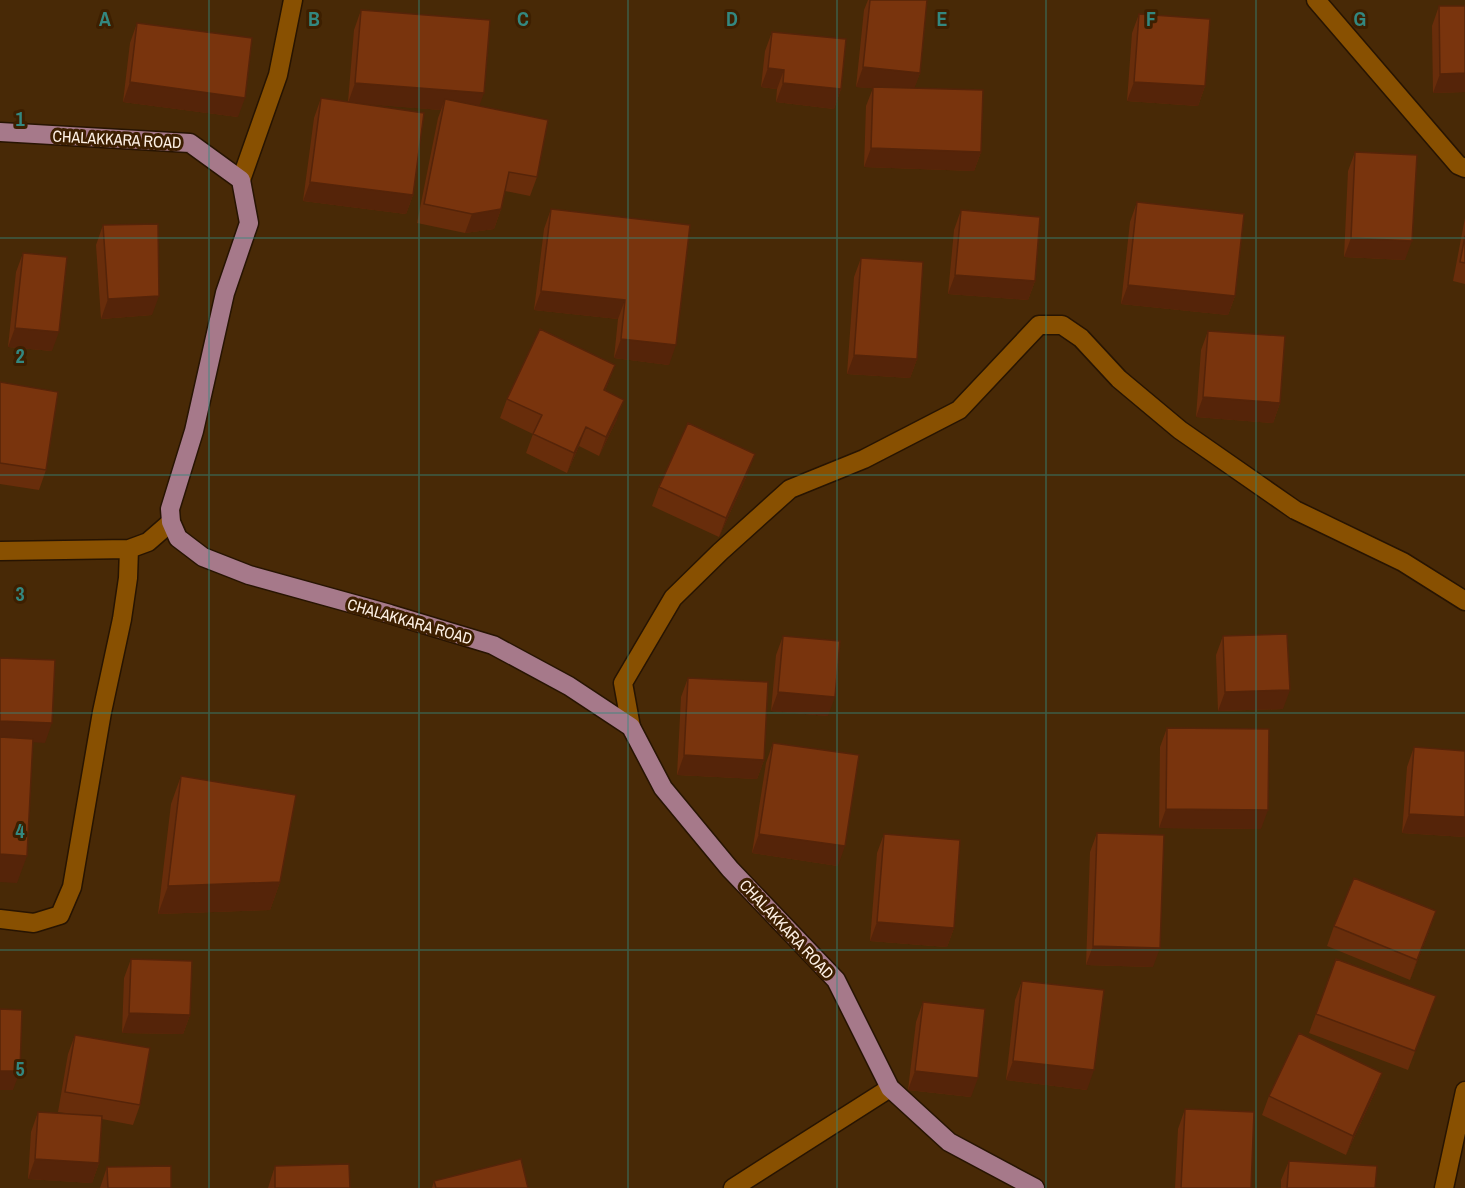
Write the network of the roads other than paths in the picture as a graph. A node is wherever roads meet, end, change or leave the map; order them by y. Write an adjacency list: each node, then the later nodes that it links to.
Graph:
1 (293, 0): 5 (street)
2 (1316, 0): 4 (street)
3 (0, 132): 5 (main road, CHALAKKARA ROAD)
4 (1465, 168)
5 (241, 180): 6 (main road)
6 (171, 522): 7 (street); 10 (main road, CHALAKKARA ROAD)
7 (129, 549): 8 (street); 11 (street)
8 (0, 551)
9 (1465, 601): 10 (street)
10 (631, 727): 12 (main road, CHALAKKARA ROAD)
11 (0, 919)
12 (890, 1088): 14 (street); 15 (main road, CHALAKKARA ROAD)
13 (1465, 1091): 16 (street)
14 (733, 1188)
15 (1035, 1188)
16 (1444, 1188)

